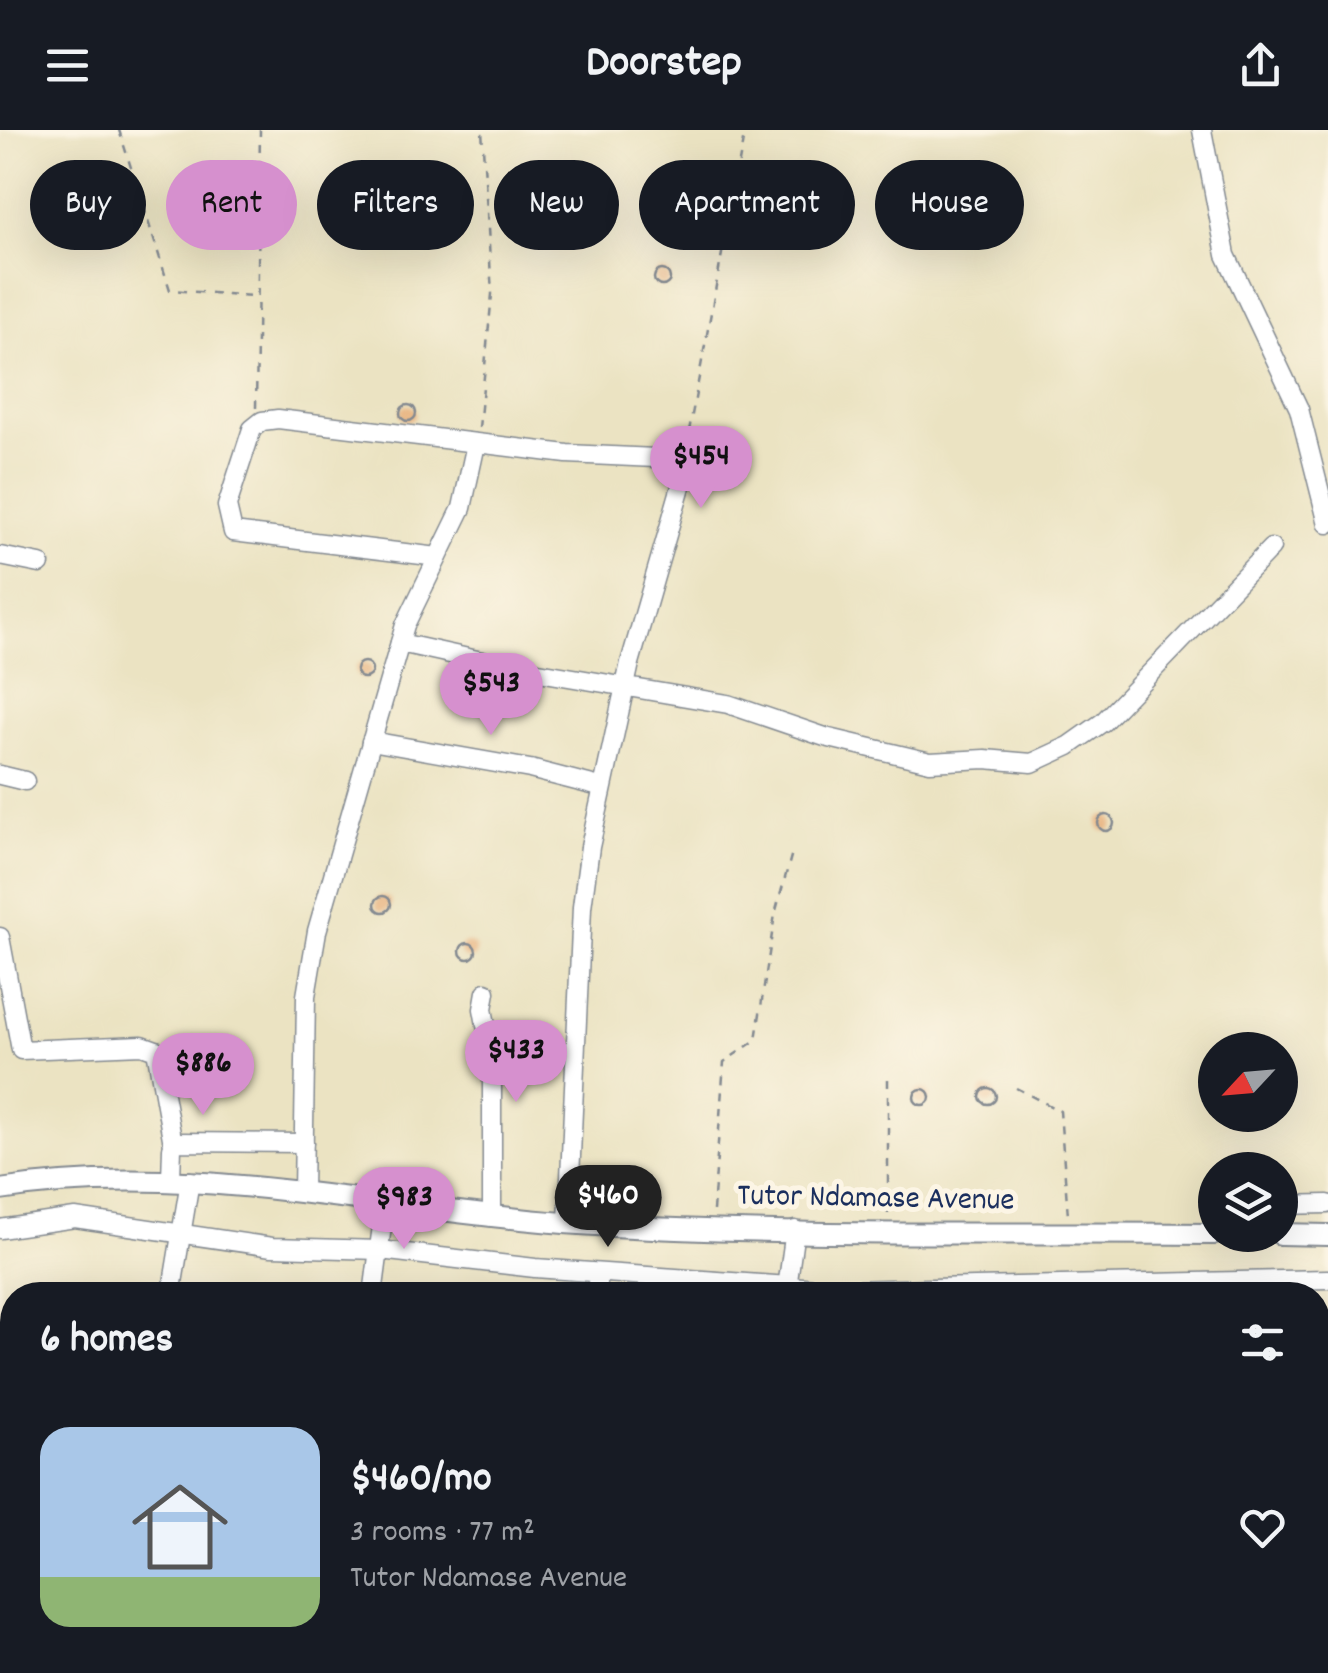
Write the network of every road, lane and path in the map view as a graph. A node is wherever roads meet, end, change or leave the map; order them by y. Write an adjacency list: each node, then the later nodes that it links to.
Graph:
1 (119, 130): 6 (path)
2 (260, 130): 6 (path)
3 (482, 130): 8 (path)
4 (745, 130): 9 (path)
5 (1202, 130): 10 (street)
6 (256, 296): 7 (path)
7 (256, 424): 8 (street); 13 (street)
8 (476, 444): 9 (street); 13 (street)
9 (683, 464): 16 (street)
10 (1328, 524)
11 (1271, 548): 16 (street)
12 (0, 556): 14 (street)
13 (438, 557): 15 (street)
14 (40, 564)
15 (400, 643): 16 (street); 17 (street)
16 (625, 686): 20 (street)
17 (371, 741): 20 (street); 26 (street)
18 (0, 775): 19 (street)
19 (25, 781)
20 (600, 787): 35 (street)
21 (793, 849): 37 (path)
22 (0, 937): 27 (street)
23 (486, 992): 34 (street)
24 (888, 1079): 39 (path)
25 (1016, 1088): 41 (path)
26 (304, 1143): 27 (street); 30 (street)
27 (174, 1144): 28 (street)
28 (180, 1180): 29 (street, Tutor Ndamase Avenue); 30 (street, Tutor Ndamase Avenue); 40 (street)
29 (0, 1190)
30 (304, 1192): 31 (street, Tutor Ndamase Avenue)
31 (385, 1203): 34 (street, Tutor Ndamase Avenue); 45 (street)
32 (1326, 1203): 33 (street)
33 (1298, 1204)
34 (492, 1217): 35 (street, Tutor Ndamase Avenue)
35 (568, 1223): 37 (street, Tutor Ndamase Avenue)
36 (0, 1228): 40 (street)
37 (711, 1228): 38 (street, Tutor Ndamase Avenue)
38 (794, 1230): 39 (street, Tutor Ndamase Avenue); 52 (street)
39 (888, 1231): 41 (street, Tutor Ndamase Avenue)
40 (181, 1232): 45 (street); 48 (street)
41 (1069, 1232): 42 (street, Tutor Ndamase Avenue)
42 (1198, 1234)
43 (1298, 1234): 44 (street)
44 (1328, 1235)
45 (380, 1250): 46 (street); 49 (street)
46 (598, 1273): 50 (street); 51 (street)
47 (1328, 1279): 53 (street)
48 (173, 1282)
49 (374, 1282)
50 (597, 1282)
51 (692, 1282)
52 (787, 1282)
53 (1242, 1282)

